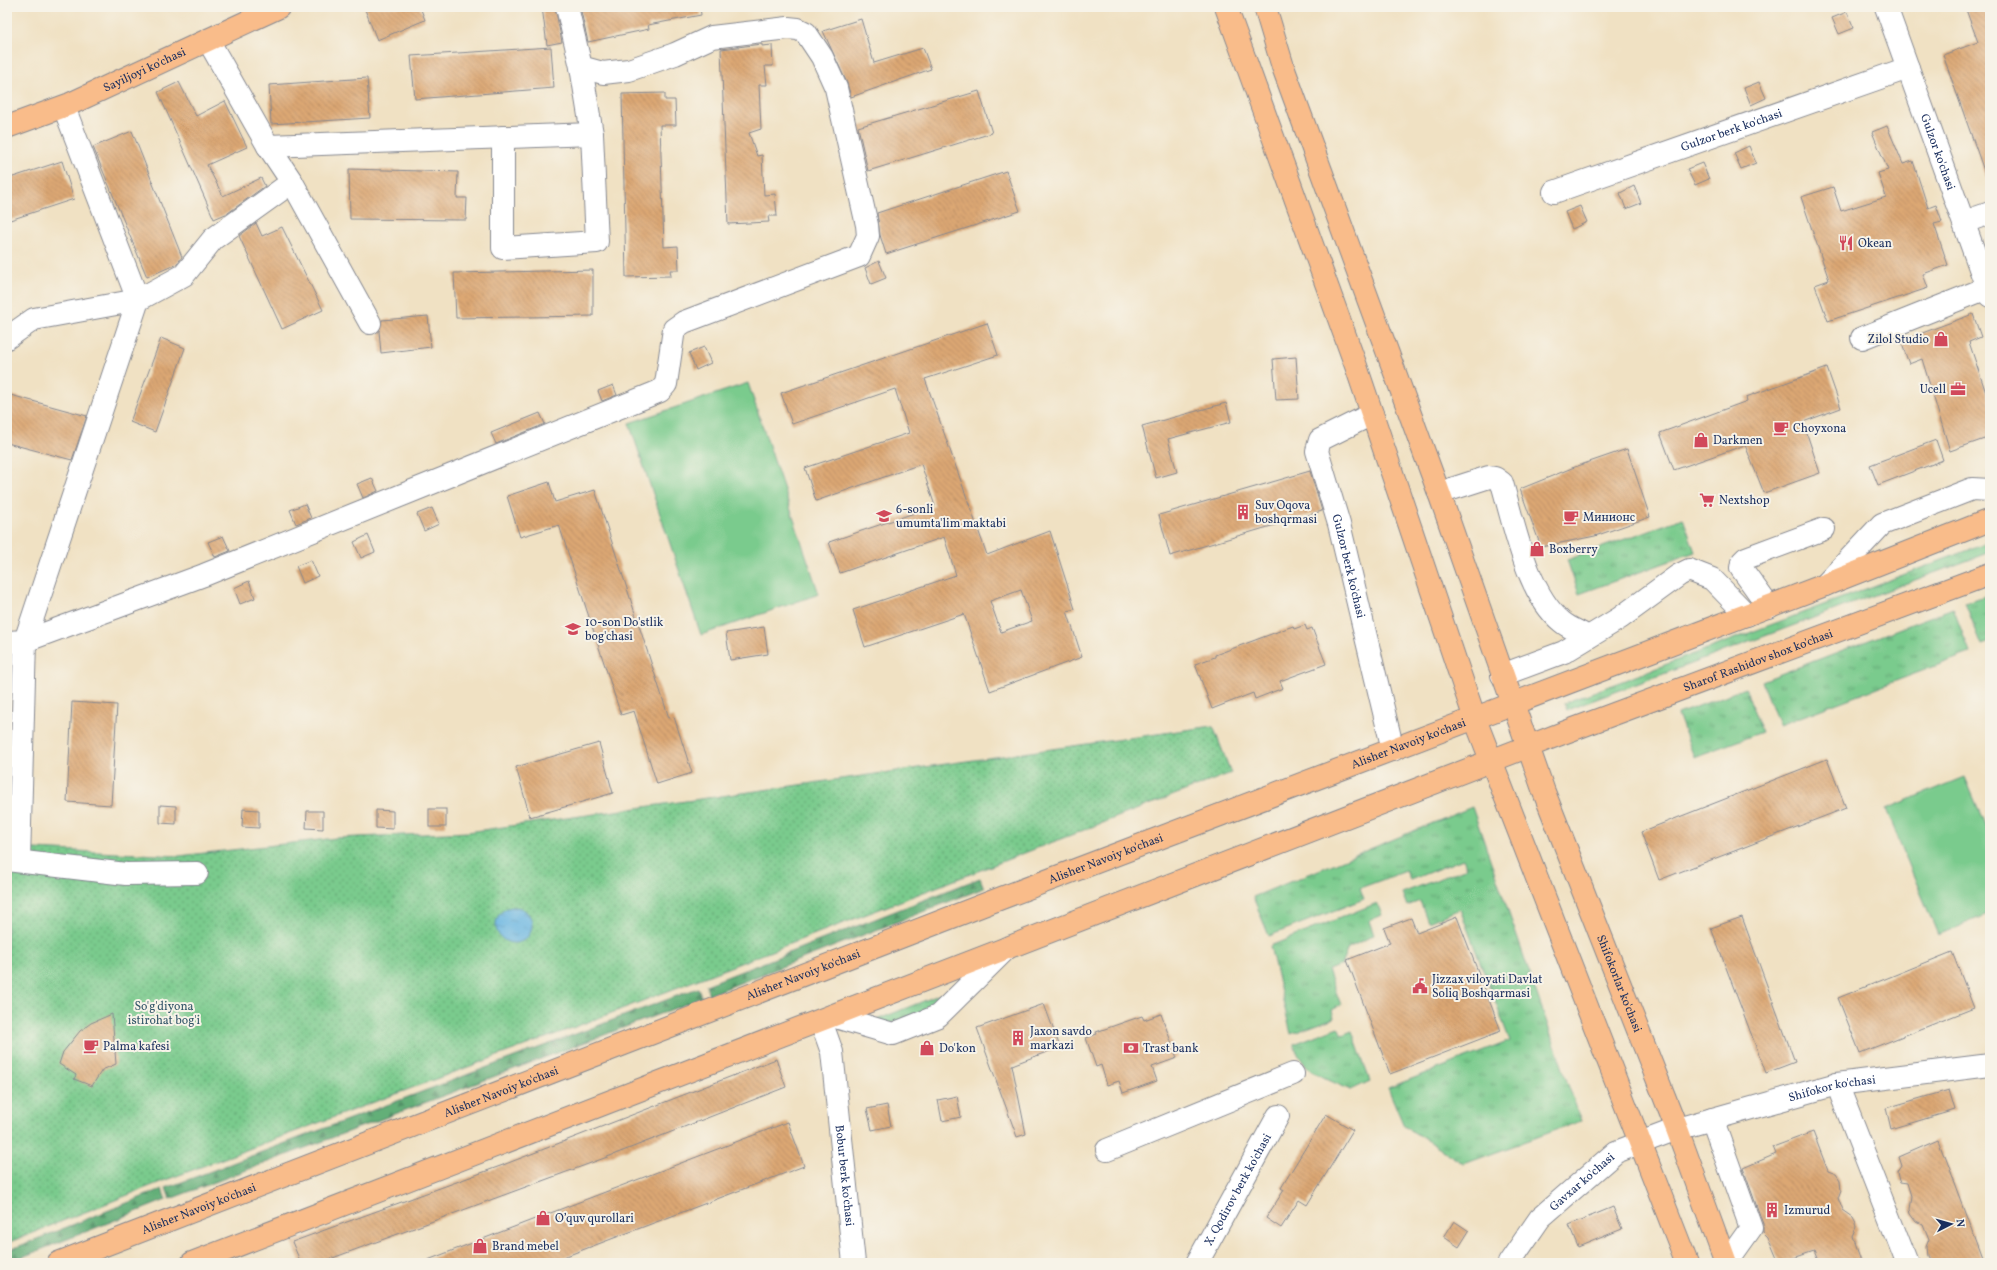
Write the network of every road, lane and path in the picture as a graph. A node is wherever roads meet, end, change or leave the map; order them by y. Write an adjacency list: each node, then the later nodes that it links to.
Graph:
1 (278, 7): 6 (main road, Sayiljoyi ko'chasi)
2 (567, 7): 7 (street)
3 (1226, 7): 23 (main road)
4 (1265, 7): 25 (main road, Shifokorlar ko'chasi)
5 (1886, 7): 8 (street, Gulzor ko'chasi)
6 (208, 40): 9 (main road, Sayiljoyi ko'chasi); 13 (street)
7 (581, 67): 11 (street); 33 (street)
8 (1908, 68): 15 (street, Gulzor berk ko'chasi); 17 (street, Gulzor ko'chasi)
9 (64, 107): 10 (main road, Sayiljoyi ko'chasi); 19 (street)
10 (7, 127)
11 (592, 134): 12 (street); 12 (street)
12 (503, 137): 13 (street)
13 (268, 146): 14 (street)
14 (292, 182): 19 (street); 20 (street)
15 (1554, 192)
16 (1990, 213): 17 (street)
17 (1964, 222): 18 (street, Gulzor ko'chasi)
18 (1989, 292): 22 (street)
19 (138, 300): 21 (street); 33 (street)
20 (370, 322)
21 (7, 338)
22 (1862, 338)
23 (1372, 414): 36 (main road); 38 (street, Gulzor berk ko'chasi)
24 (1990, 490): 29 (street)
25 (1439, 493): 32 (street); 34 (main road, Shifokorlar ko'chasi)
26 (1990, 520): 29 (main road)
27 (1824, 529): 30 (street)
28 (1990, 574): 37 (main road, Sharof Rashidov shox ko'chasi)
29 (1825, 586): 30 (main road)
30 (1769, 607): 31 (main road)
31 (1747, 615): 32 (street); 35 (main road, Alisher Navoiy ko'chasi)
32 (1588, 636): 34 (street)
33 (16, 641): 40 (street)
34 (1502, 675): 35 (main road, Shifokorlar ko'chasi)
35 (1512, 704): 36 (main road, Alisher Navoiy ko'chasi); 37 (main road, Shifokorlar ko'chasi)
36 (1475, 718): 38 (main road, Alisher Navoiy ko'chasi); 39 (main road)
37 (1527, 747): 39 (main road); 49 (main road, Shifokorlar ko'chasi)
38 (1393, 750): 52 (main road, Alisher Navoiy ko'chasi)
39 (1492, 762): 42 (main road); 50 (main road)
40 (13, 860): 41 (street)
41 (197, 873)
42 (1007, 948): 43 (main road); 43 (street)
43 (826, 1019): 53 (main road); 54 (street, Bobur berk ko'chasi)
44 (1990, 1065): 46 (street, Shifokor ko'chasi)
45 (1293, 1074): 51 (street)
46 (1837, 1084): 48 (street, Shifokor ko'chasi); 59 (street)
47 (1278, 1116): 55 (street, X. Qodirov berk ko'chasi)
48 (1712, 1119): 49 (street, Shifokor ko'chasi); 58 (street)
49 (1677, 1129): 50 (street, Gavxar ko'chasi); 58 (main road, Shifokorlar ko'chasi)
50 (1641, 1143): 56 (street, Gavxar ko'chasi); 57 (main road)
51 (1107, 1150)
52 (58, 1263)
53 (192, 1263)
54 (854, 1263)
55 (1197, 1263)
56 (1509, 1263)
57 (1687, 1263)
58 (1726, 1263)
59 (1907, 1263)

